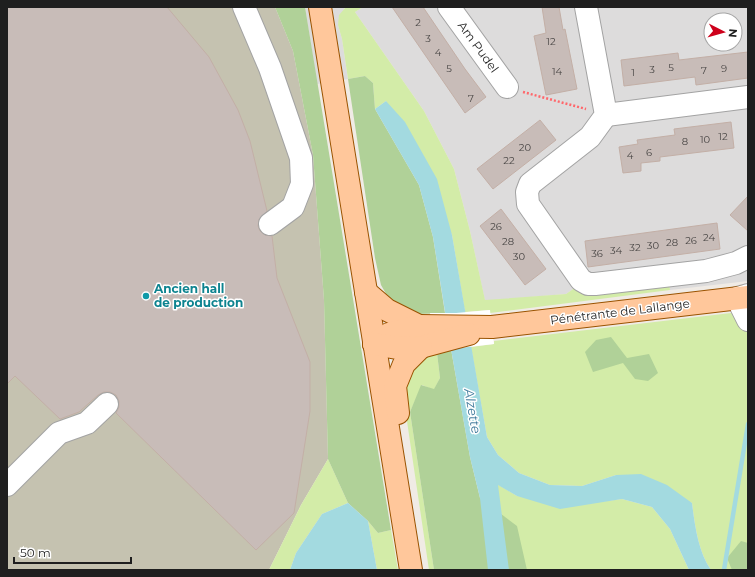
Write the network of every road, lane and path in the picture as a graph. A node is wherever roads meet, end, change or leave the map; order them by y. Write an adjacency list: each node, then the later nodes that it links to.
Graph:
1 (244, 7): 8 (street)
2 (320, 7): 10 (main road)
3 (448, 7): 5 (street, Am Pudel)
4 (586, 7): 7 (street)
5 (507, 87): 7 (path)
6 (748, 97): 7 (street)
7 (606, 115): 9 (street)
8 (270, 224)
9 (748, 257)
10 (366, 292): 13 (main road); 14 (main road)
11 (744, 297): 12 (street); 13 (main road, Pénétrante de Lallange)
12 (748, 320)
13 (420, 337): 14 (main road, Pénétrante de Lallange); 17 (main road, Pénétrante de Lallange)
14 (374, 344): 17 (main road)
15 (107, 404): 16 (street)
16 (7, 485)
17 (399, 496): 18 (main road)
18 (411, 570)

